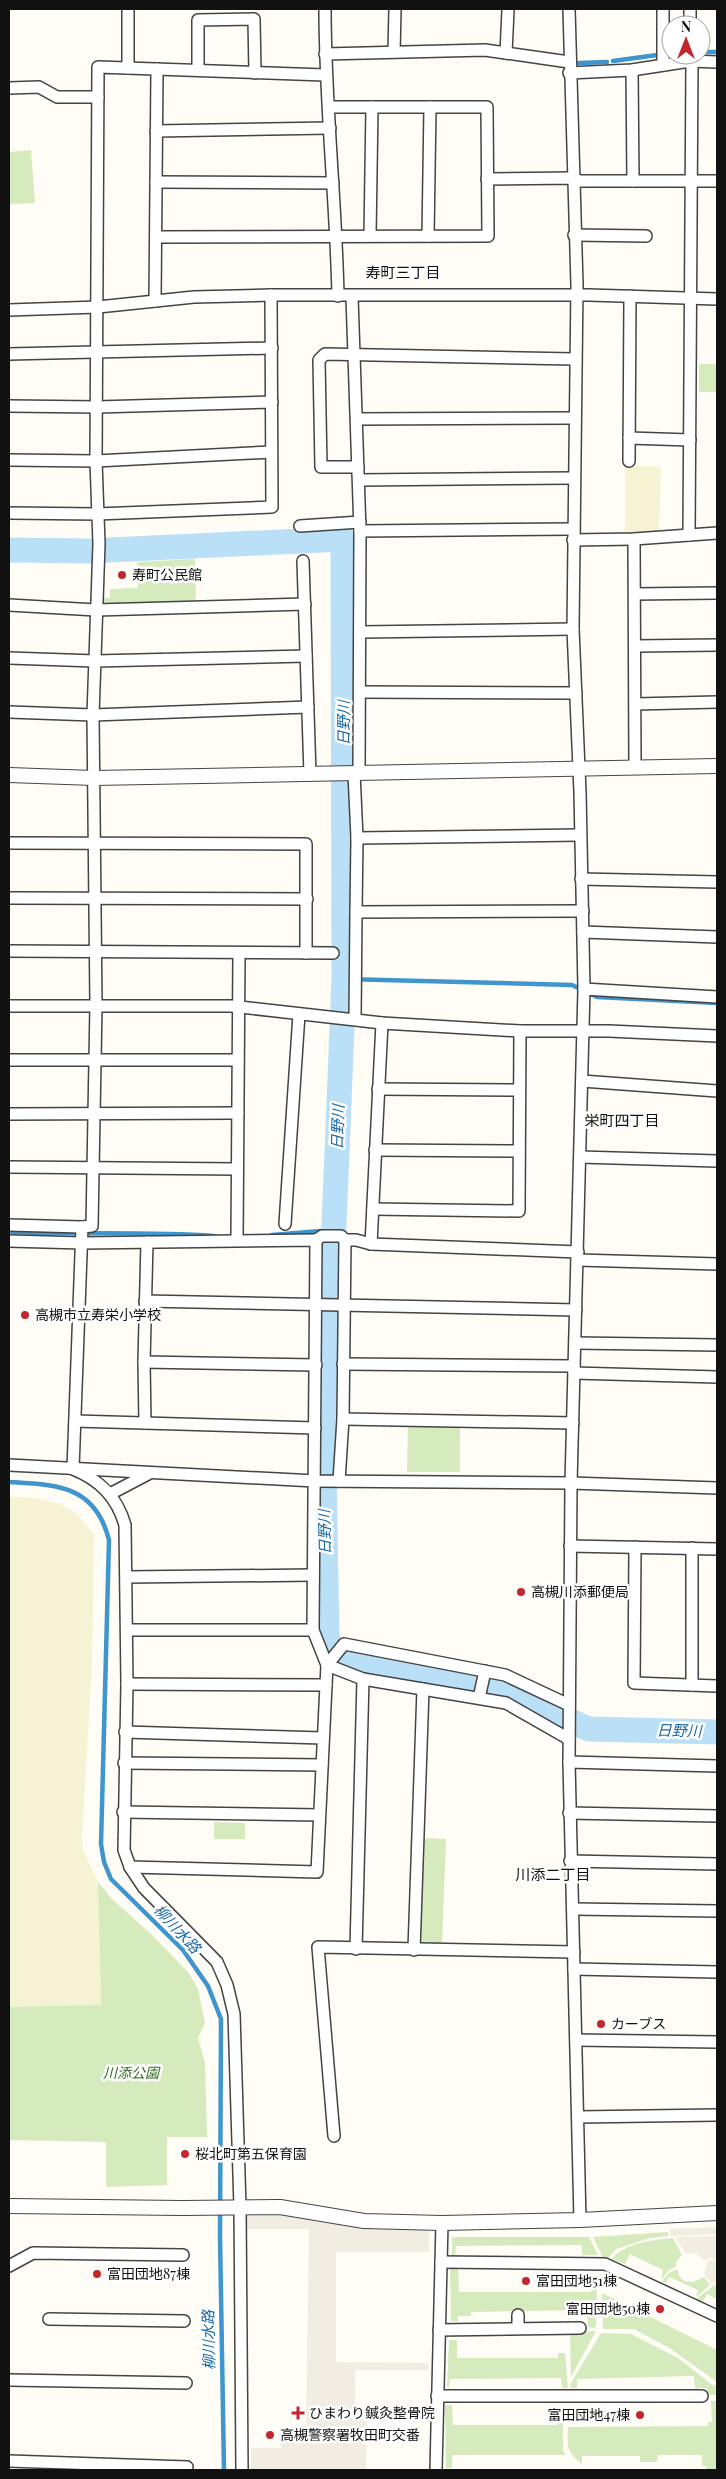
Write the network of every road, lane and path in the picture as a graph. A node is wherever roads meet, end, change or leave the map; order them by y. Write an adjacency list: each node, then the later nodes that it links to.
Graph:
1 (128, 9): 11 (street)
2 (325, 9): 8 (street)
3 (395, 9): 6 (street)
4 (569, 9): 12 (street)
5 (508, 10): 7 (street)
6 (394, 52): 7 (street); 8 (street)
7 (506, 53): 12 (street)
8 (325, 54): 17 (street)
9 (663, 65): 15 (street)
10 (690, 65): 28 (street)
11 (128, 68): 13 (street); 19 (street)
12 (569, 68): 15 (street); 25 (street)
13 (157, 69): 14 (street); 24 (street)
14 (198, 70): 16 (street); 16 (street)
15 (632, 70): 27 (street)
16 (256, 73): 17 (street)
17 (325, 75): 20 (street)
18 (9, 88): 19 (street)
19 (98, 97): 46 (street)
20 (329, 107): 21 (street); 23 (street)
21 (372, 107): 22 (street); 33 (street)
22 (430, 107): 26 (street); 35 (street)
23 (330, 128): 24 (street); 31 (street)
24 (156, 131): 30 (street)
25 (573, 178): 26 (street); 27 (street); 34 (street)
26 (487, 179): 35 (street)
27 (633, 181): 28 (street)
28 (692, 181): 29 (street); 43 (street)
29 (717, 181)
30 (156, 182): 31 (street); 37 (street)
31 (333, 183): 32 (street)
32 (336, 235): 33 (street); 37 (street); 39 (street)
33 (370, 235): 35 (street)
34 (574, 235): 36 (street); 41 (street)
35 (428, 236)
36 (646, 236)
37 (156, 237): 45 (street)
38 (271, 295): 39 (street); 45 (street); 48 (street)
39 (338, 296): 40 (street)
40 (352, 296): 41 (street); 51 (street)
41 (576, 296): 42 (street); 52 (street)
42 (630, 296): 43 (street); 58 (street)
43 (691, 297): 44 (street); 59 (street)
44 (717, 299)
45 (155, 301): 46 (street)
46 (98, 307): 47 (street); 49 (street)
47 (9, 310)
48 (272, 348): 49 (street); 53 (street)
49 (97, 353): 50 (street); 55 (street)
50 (9, 354)
51 (355, 355): 52 (street); 57 (street); 64 (street)
52 (574, 359): 56 (street)
53 (272, 402): 55 (street); 60 (street)
54 (9, 406): 55 (street)
55 (97, 407): 62 (street)
56 (574, 418): 57 (street); 65 (street)
57 (357, 419): 64 (street)
58 (629, 438): 59 (street); 63 (street)
59 (690, 440): 73 (street)
60 (271, 452): 62 (street); 68 (street)
61 (9, 460): 62 (street)
62 (96, 461): 68 (street)
63 (629, 461)
64 (358, 467): 66 (street)
65 (573, 478): 66 (street); 72 (street)
66 (359, 480): 70 (street)
67 (9, 513): 68 (street)
68 (97, 514): 80 (street)
69 (300, 526): 70 (street)
70 (360, 527): 72 (street); 82 (street)
71 (717, 533): 73 (street)
72 (573, 534): 74 (street); 81 (street)
73 (689, 535): 74 (street)
74 (634, 539): 77 (street)
75 (303, 561): 78 (street)
76 (717, 593): 77 (street)
77 (635, 594): 84 (street)
78 (305, 604): 80 (street); 85 (street)
79 (9, 605): 80 (street)
80 (96, 610): 87 (street)
81 (573, 628): 82 (street); 89 (street)
82 (361, 632): 88 (street)
83 (717, 645): 84 (street)
84 (636, 646): 91 (street)
85 (306, 656): 87 (street); 92 (street)
86 (9, 658): 87 (street)
87 (95, 661): 94 (street)
88 (360, 692): 89 (street); 98 (street)
89 (576, 693): 97 (street)
90 (717, 702): 91 (street)
91 (636, 704): 96 (street)
92 (308, 707): 94 (street); 99 (street)
93 (9, 712): 94 (street)
94 (93, 716): 101 (street)
95 (717, 766): 96 (street)
96 (635, 768): 97 (street)
97 (578, 769): 98 (street); 102 (street)
98 (357, 772): 99 (street); 103 (street)
99 (310, 774): 101 (street)
100 (9, 775): 101 (street)
101 (94, 778): 105 (street)
102 (580, 835): 103 (street); 106 (street)
103 (357, 838): 112 (street)
104 (9, 843): 105 (street)
105 (94, 843): 109 (street); 110 (street)
106 (581, 879): 107 (street); 111 (street)
107 (717, 882)
108 (9, 898): 109 (street)
109 (94, 899): 110 (street); 116 (street)
110 (307, 899): 118 (street)
111 (583, 911): 112 (street); 113 (street)
112 (356, 912): 126 (street)
113 (583, 932): 114 (street); 120 (street)
114 (717, 937)
115 (9, 952): 116 (street)
116 (95, 952): 117 (street); 122 (street)
117 (239, 953): 118 (street); 124 (street)
118 (306, 953): 119 (street)
119 (333, 953)
120 (584, 989): 121 (street); 129 (street)
121 (717, 996)
122 (96, 1005): 123 (street); 124 (street); 131 (street)
123 (9, 1006)
124 (238, 1006): 125 (street); 133 (street)
125 (299, 1014): 126 (street); 149 (street)
126 (355, 1019): 127 (street)
127 (382, 1023): 128 (street); 135 (street)
128 (520, 1031): 129 (street); 136 (street)
129 (583, 1031): 130 (street); 134 (street)
130 (717, 1036)
131 (95, 1059): 132 (street); 133 (street); 138 (street)
132 (9, 1060)
133 (238, 1060): 139 (street)
134 (582, 1081): 137 (street); 143 (street)
135 (378, 1090): 136 (street); 141 (street)
136 (520, 1090): 142 (street)
137 (717, 1091)
138 (94, 1113): 139 (street); 140 (street); 146 (street)
139 (238, 1113): 147 (street)
140 (9, 1114)
141 (376, 1150): 142 (street); 148 (street)
142 (519, 1151): 148 (street)
143 (580, 1157): 144 (street); 159 (street)
144 (717, 1161)
145 (9, 1167): 146 (street)
146 (93, 1167): 147 (street); 151 (street)
147 (237, 1169): 152 (street)
148 (372, 1209): 158 (street)
149 (285, 1224)
150 (9, 1225): 151 (street)
151 (82, 1227): 157 (street)
152 (237, 1240): 153 (street); 156 (street)
153 (316, 1240): 154 (street); 162 (street)
154 (345, 1240): 158 (street); 163 (street)
155 (9, 1241): 157 (street)
156 (147, 1242): 157 (street); 161 (street)
157 (82, 1243): 173 (street)
158 (371, 1244): 159 (street)
159 (578, 1256): 160 (street); 164 (street)
160 (717, 1264)
161 (145, 1301): 162 (street); 167 (street)
162 (316, 1304): 163 (street); 169 (street)
163 (343, 1304): 164 (street); 168 (street)
164 (576, 1310): 165 (street)
165 (575, 1343): 166 (street); 170 (street)
166 (717, 1345)
167 (144, 1362): 169 (street); 174 (street)
168 (343, 1364): 170 (street); 172 (street)
169 (316, 1365): 176 (street)
170 (574, 1369): 171 (street); 175 (street)
171 (717, 1377)
172 (343, 1419): 175 (street); 181 (street)
173 (75, 1421): 174 (street); 178 (street)
174 (145, 1423): 176 (street)
175 (573, 1423): 182 (street)
176 (315, 1428): 180 (street)
177 (9, 1465): 178 (street)
178 (73, 1469): 179 (street); 184 (street)
179 (150, 1473): 180 (street); 184 (street)
180 (316, 1481): 181 (street); 189 (street)
181 (337, 1481): 182 (street)
182 (571, 1483): 183 (street); 185 (street)
183 (717, 1488)
184 (110, 1494): 190 (street)
185 (570, 1546): 186 (street); 202 (street)
186 (635, 1547): 187 (street); 198 (street)
187 (692, 1548): 188 (street); 198 (street)
188 (717, 1549)
189 (313, 1576): 190 (street); 192 (street)
190 (127, 1577): 191 (street)
191 (127, 1630): 192 (street); 196 (street)
192 (313, 1630): 193 (street)
193 (327, 1665): 194 (street); 195 (street); 197 (street)
194 (485, 1671): 201 (street); 202 (street)
195 (363, 1679): 200 (street); 219 (street)
196 (127, 1684): 197 (street); 203 (street)
197 (326, 1685): 204 (street)
198 (692, 1685): 199 (street)
199 (717, 1686)
200 (423, 1689): 201 (street); 220 (street)
201 (479, 1698): 205 (street)
202 (569, 1705): 205 (street)
203 (125, 1732): 204 (street); 207 (street)
204 (323, 1738): 208 (street)
205 (569, 1739): 206 (street)
206 (569, 1762): 209 (street); 211 (street)
207 (124, 1763): 208 (street); 210 (street)
208 (322, 1765): 212 (street)
209 (717, 1766)
210 (123, 1812): 212 (street); 216 (street)
211 (569, 1813): 213 (street); 214 (street)
212 (319, 1815): 216 (street)
213 (717, 1816)
214 (570, 1861): 215 (street); 217 (street)
215 (717, 1864)
216 (130, 1866): 230 (street)
217 (573, 1909): 218 (street); 221 (street)
218 (717, 1911)
219 (356, 1949): 220 (street); 228 (street)
220 (414, 1950): 221 (street)
221 (574, 1952): 222 (street)
222 (574, 1969): 223 (street); 224 (street)
223 (717, 1972)
224 (576, 2040): 225 (street); 227 (street)
225 (717, 2042)
226 (717, 2115): 227 (street)
227 (578, 2118): 232 (street)
228 (334, 2136)
229 (9, 2206): 230 (street)
230 (238, 2207): 233 (street); 250 (street)
231 (717, 2213): 232 (street)
232 (580, 2220): 233 (street)
233 (442, 2223): 235 (street)
234 (183, 2254): 236 (street)
235 (441, 2262): 238 (street); 243 (street)
236 (9, 2266)
237 (518, 2315): 241 (street)
238 (717, 2316)
239 (49, 2320): 240 (street)
240 (184, 2321)
241 (518, 2328): 242 (street); 243 (street)
242 (580, 2328)
243 (439, 2330): 246 (street)
244 (9, 2380): 245 (street)
245 (186, 2383)
246 (437, 2396): 247 (street); 251 (street)
247 (702, 2396)
248 (9, 2461): 249 (street)
249 (187, 2467)
250 (242, 2470)
251 (436, 2470)

